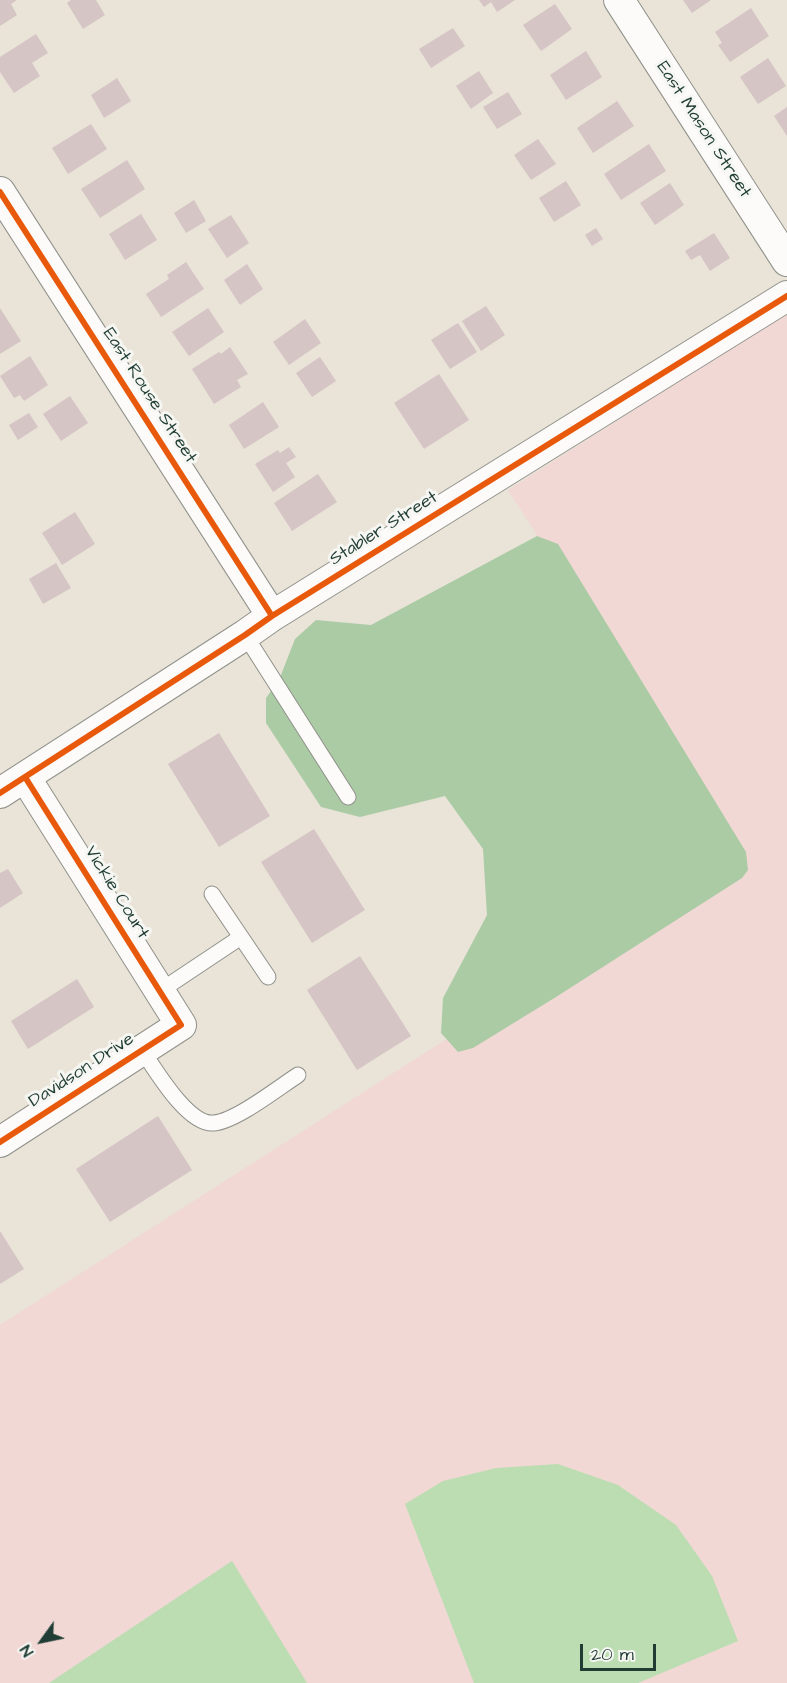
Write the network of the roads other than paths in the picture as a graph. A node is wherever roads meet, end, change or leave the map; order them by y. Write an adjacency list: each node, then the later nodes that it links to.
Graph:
1 (619, 0): 3 (street, East Mason Street)
2 (0, 192): 5 (street, East Rouse Street)
3 (787, 261)
4 (787, 296): 5 (street, Stabler Street)
5 (272, 616): 6 (street, Stabler Street)
6 (245, 635): 7 (street, Stabler Street); 9 (lane)
7 (26, 777): 8 (street, Stabler Street); 13 (street, Vickie Court)
8 (0, 793)
9 (348, 797)
10 (212, 894): 11 (lane)
11 (241, 937): 12 (lane); 13 (lane)
12 (268, 977)
13 (160, 991): 14 (street, Vickie Court)
14 (181, 1025): 15 (street, Davidson Drive)
15 (142, 1050): 16 (lane); 17 (street, Davidson Drive)
16 (298, 1076)
17 (0, 1142)

